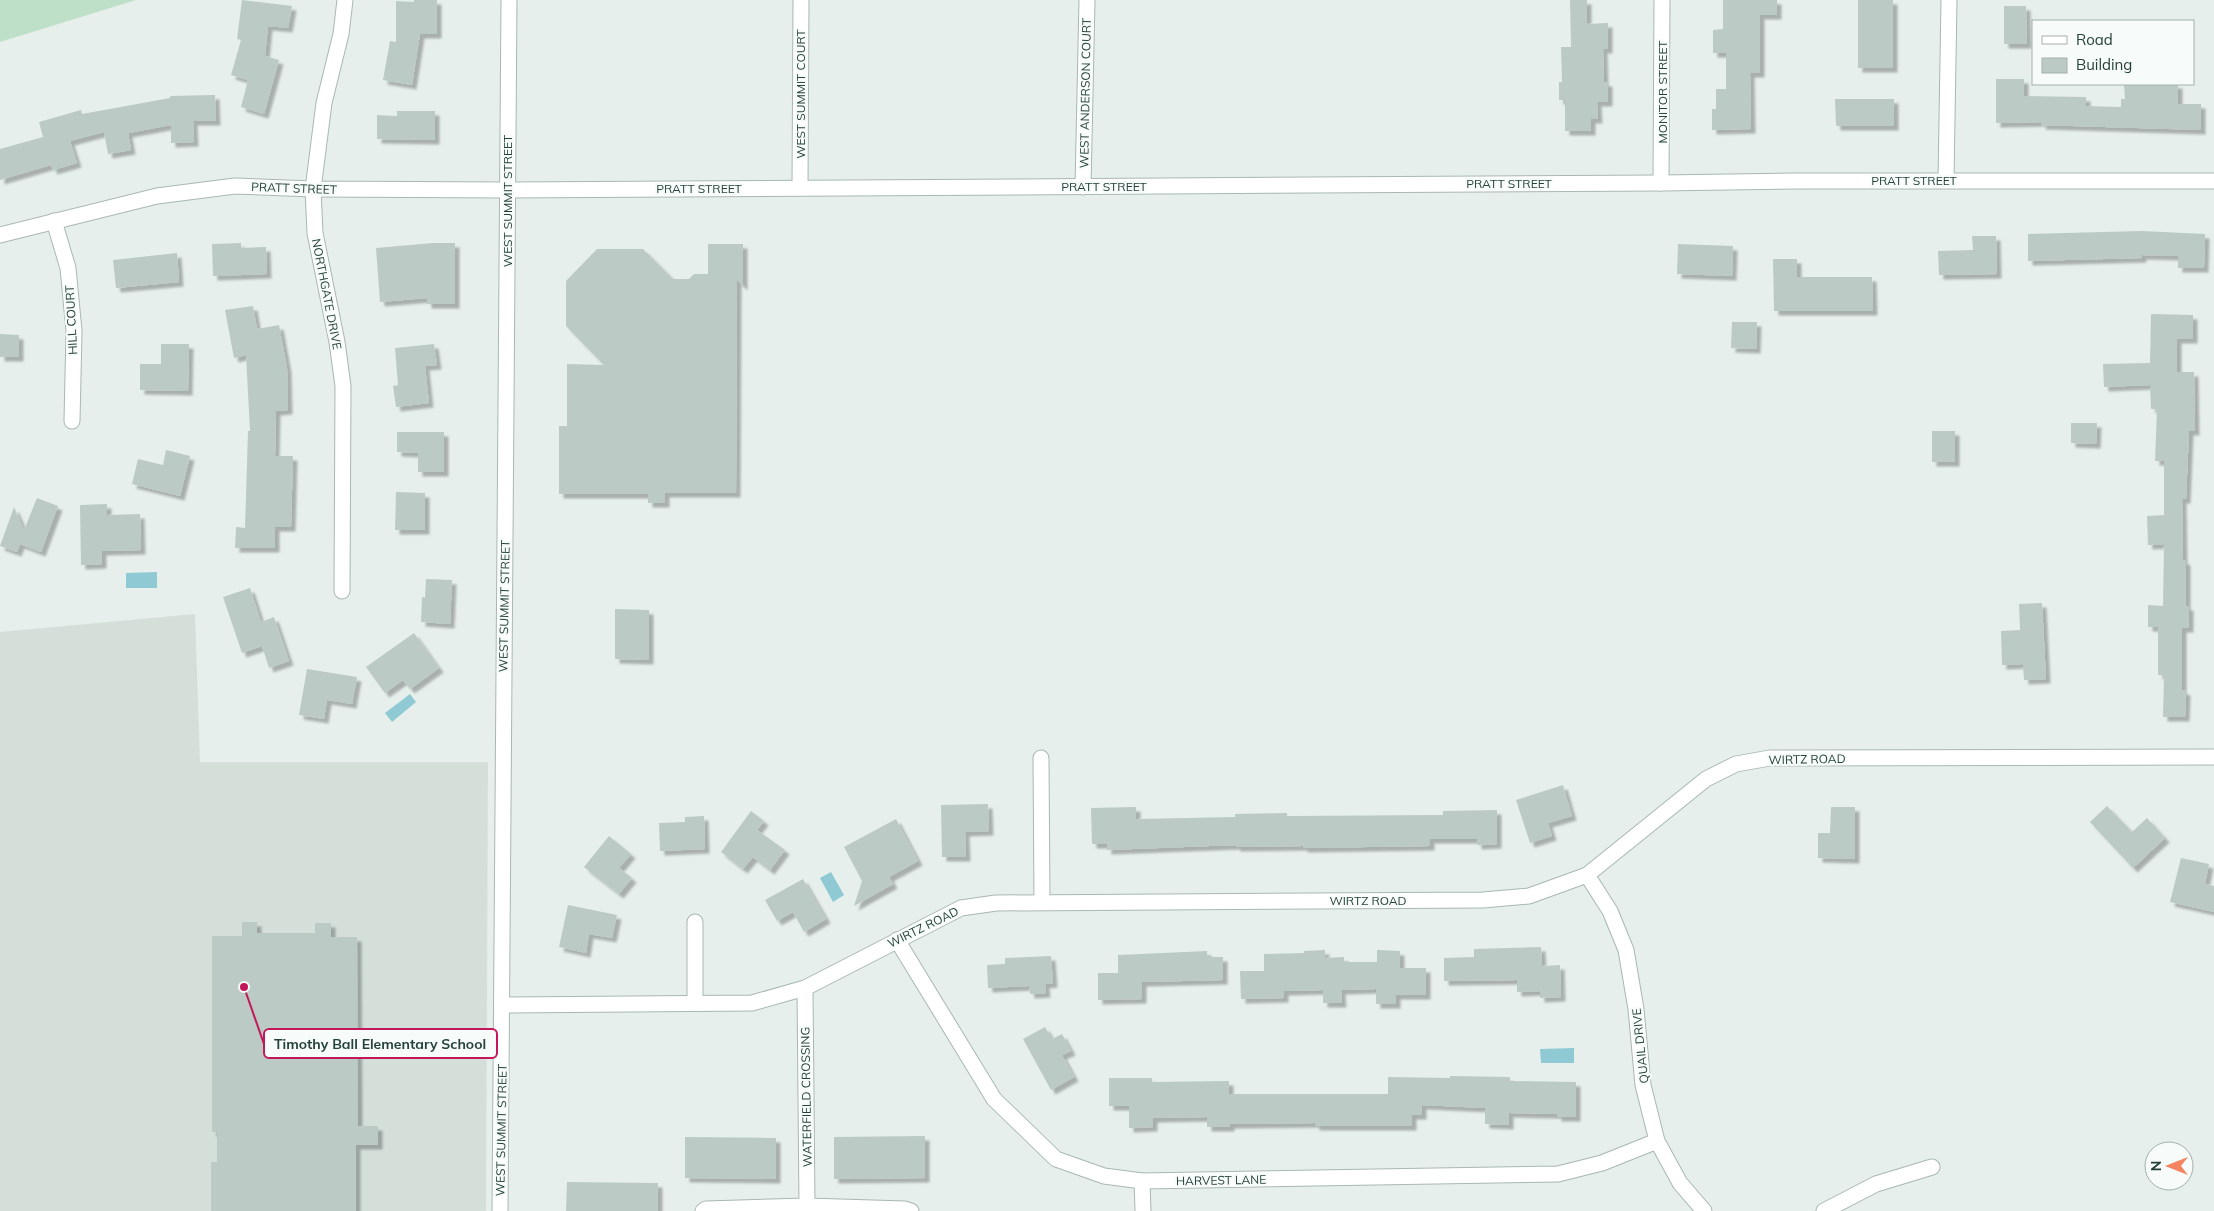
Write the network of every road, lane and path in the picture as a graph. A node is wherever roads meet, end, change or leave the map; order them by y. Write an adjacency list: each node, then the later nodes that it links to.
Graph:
1 (345, 0): 12 (street, NORTHGATE DRIVE)
2 (509, 0): 13 (street, WEST SUMMIT STREET)
3 (801, 0): 11 (street, WEST SUMMIT COURT)
4 (1087, 0): 10 (street, WEST ANDERSON COURT)
5 (1662, 0): 9 (street, MONITOR STREET)
6 (1949, 0): 7 (street)
7 (1946, 180): 8 (street, PRATT STREET); 9 (street, PRATT STREET)
8 (2214, 181)
9 (1661, 183): 10 (street, PRATT STREET)
10 (1083, 187): 11 (street, PRATT STREET)
11 (800, 188): 13 (street, PRATT STREET)
12 (313, 189): 13 (street, PRATT STREET); 14 (street, PRATT STREET); 17 (street, NORTHGATE DRIVE)
13 (507, 190): 26 (street, WEST SUMMIT STREET)
14 (54, 221): 15 (street, PRATT STREET); 16 (street, HILL COURT)
15 (0, 235)
16 (72, 421)
17 (342, 591)
18 (2214, 757): 20 (street, WIRTZ ROAD)
19 (1041, 758): 21 (street)
20 (1587, 875): 21 (street, WIRTZ ROAD); 27 (street, QUAIL DRIVE)
21 (1042, 901): 23 (street, WIRTZ ROAD)
22 (695, 922): 25 (street)
23 (897, 940): 24 (street, WIRTZ ROAD); 29 (street, HARVEST LANE)
24 (805, 988): 25 (street, WIRTZ ROAD); 30 (street, WATERFIELD CROSSING)
25 (695, 1003): 26 (street, WIRTZ ROAD)
26 (503, 1005): 31 (street, WEST SUMMIT STREET)
27 (1657, 1141): 29 (street, HARVEST LANE); 35 (street, QUAIL DRIVE)
28 (1932, 1167): 36 (street)
29 (1142, 1181): 34 (street)
30 (808, 1206): 32 (street); 33 (street)
31 (500, 1211)
32 (704, 1211)
33 (911, 1211)
34 (1143, 1211)
35 (1704, 1211)
36 (1824, 1211)

